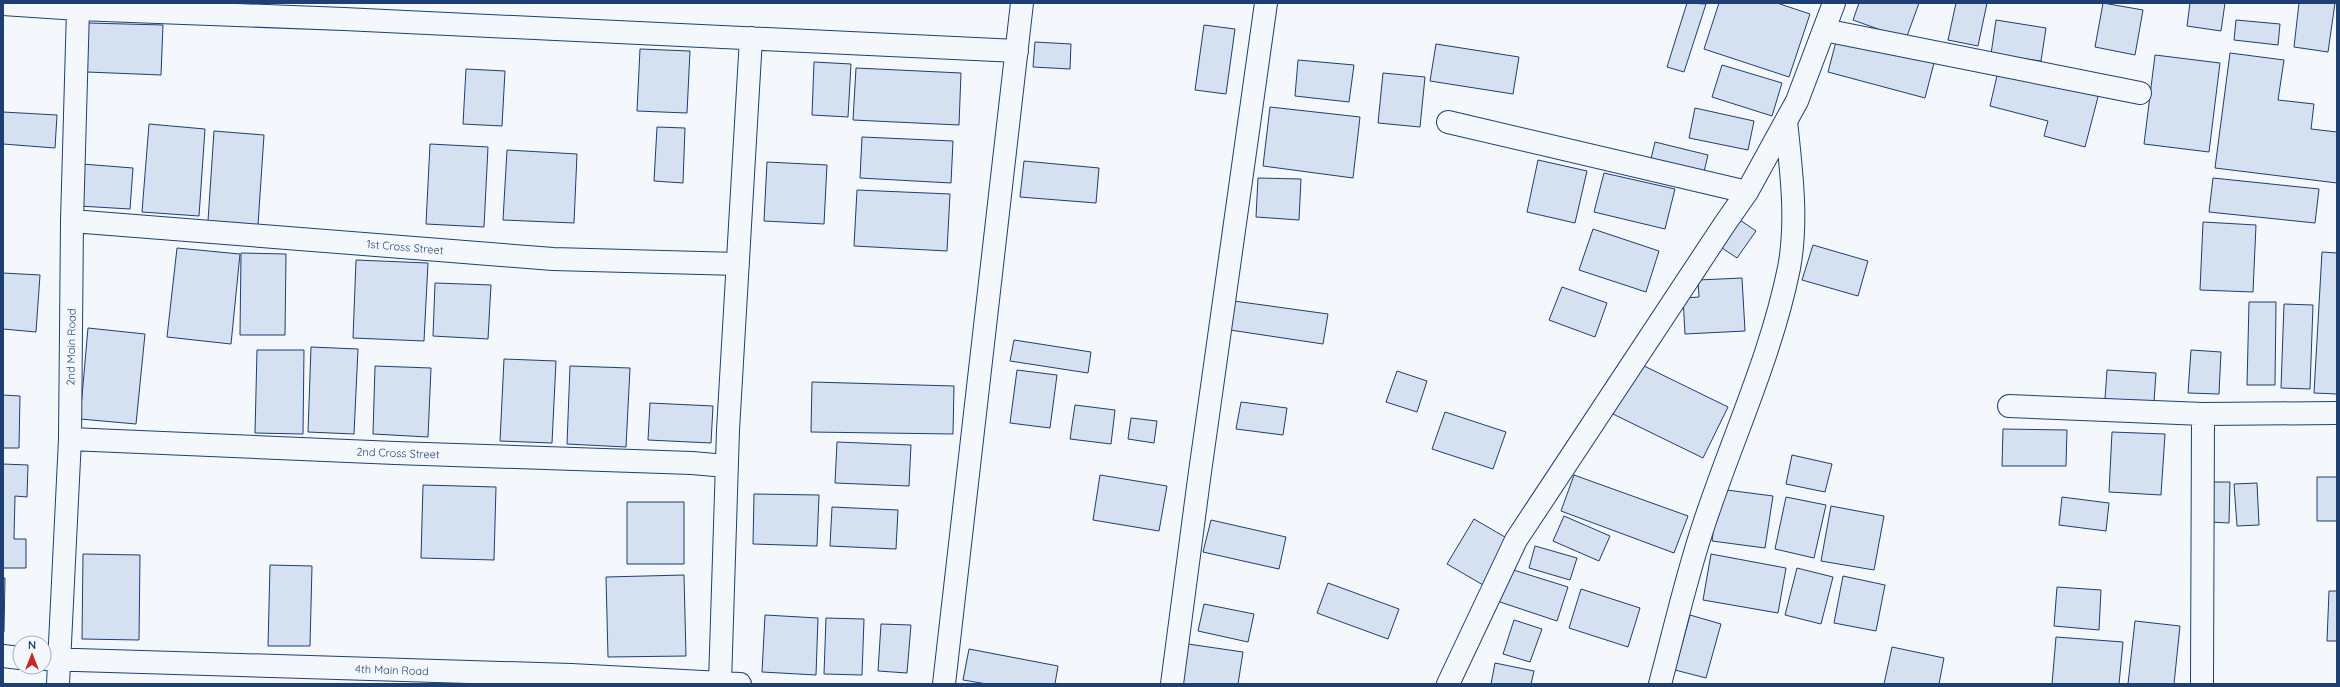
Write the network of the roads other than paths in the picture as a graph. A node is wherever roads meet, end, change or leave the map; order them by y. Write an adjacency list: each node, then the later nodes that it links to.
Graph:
1 (1022, 3): 9 (street)
2 (1266, 3): 25 (street)
3 (1834, 3): 7 (street)
4 (3, 4): 5 (street)
5 (78, 9): 6 (street); 14 (street, 2nd Main Road)
6 (344, 11): 8 (street)
7 (1824, 30): 10 (street); 11 (street)
8 (751, 38): 9 (street); 15 (street)
9 (1017, 51): 24 (street)
10 (2140, 93)
11 (1786, 120): 13 (street); 27 (street)
12 (1448, 122): 13 (street)
13 (1747, 192): 26 (street)
14 (72, 221): 15 (street, 1st Cross Street); 19 (street, 2nd Main Road)
15 (738, 264): 20 (street)
16 (2009, 406): 18 (street)
17 (2337, 413): 18 (street)
18 (2204, 414): 28 (street)
19 (70, 439): 20 (street, 2nd Cross Street); 21 (street, 2nd Main Road)
20 (726, 466): 22 (street)
21 (52, 660): 22 (street, 4th Main Road); 23 (street, 2nd Main Road)
22 (730, 683)
23 (58, 684)
24 (944, 684)
25 (1172, 684)
26 (1448, 684)
27 (1660, 684)
28 (2202, 684)

